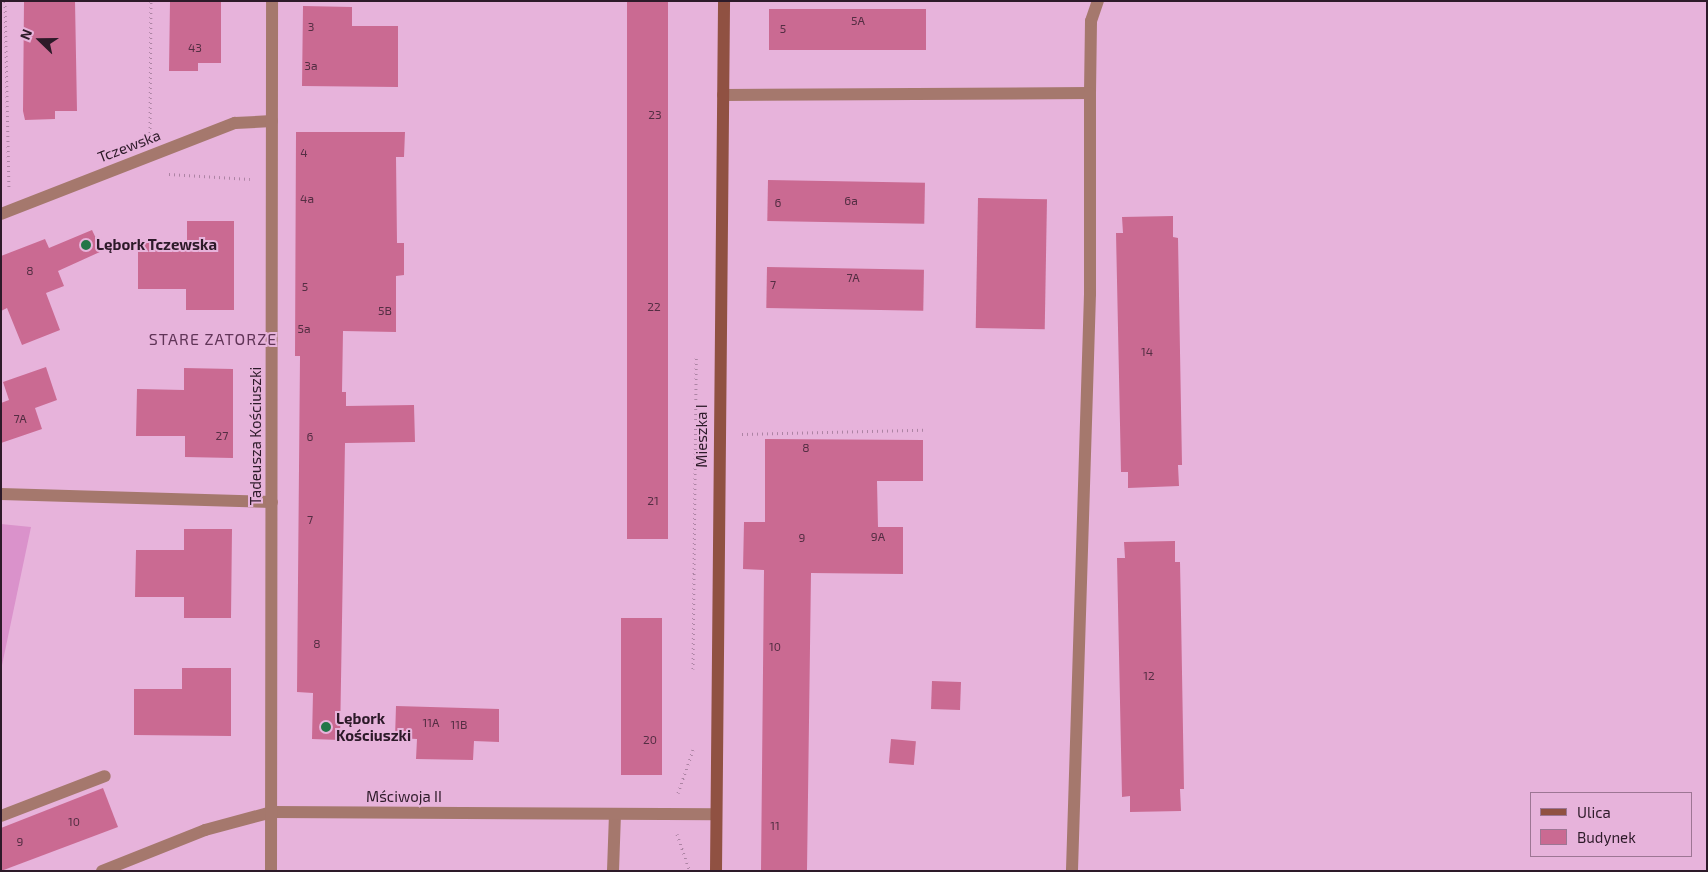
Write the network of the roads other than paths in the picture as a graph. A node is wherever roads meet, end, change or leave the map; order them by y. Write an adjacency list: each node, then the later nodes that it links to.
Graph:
1 (272, 1): 6 (street, Tadeusza Kościuszki)
2 (724, 1): 5 (street, Mieszka I)
3 (1098, 1): 4 (street)
4 (1090, 93): 5 (street); 19 (street)
5 (723, 95): 13 (street, Mieszka I)
6 (272, 121): 7 (street, Tczewska); 9 (street, Tadeusza Kościuszki)
7 (1, 214)
8 (1, 494): 9 (street)
9 (272, 502): 11 (street, Tadeusza Kościuszki)
10 (105, 776): 14 (street)
11 (272, 812): 12 (street, Mściwoja II); 15 (street, Mściwoja II); 16 (street, Tadeusza Kościuszki)
12 (616, 814): 13 (street, Mściwoja II); 17 (street)
13 (716, 814): 18 (street, Mieszka I)
14 (1, 816)
15 (102, 871)
16 (271, 871)
17 (613, 871)
18 (716, 871)
19 (1072, 871)

